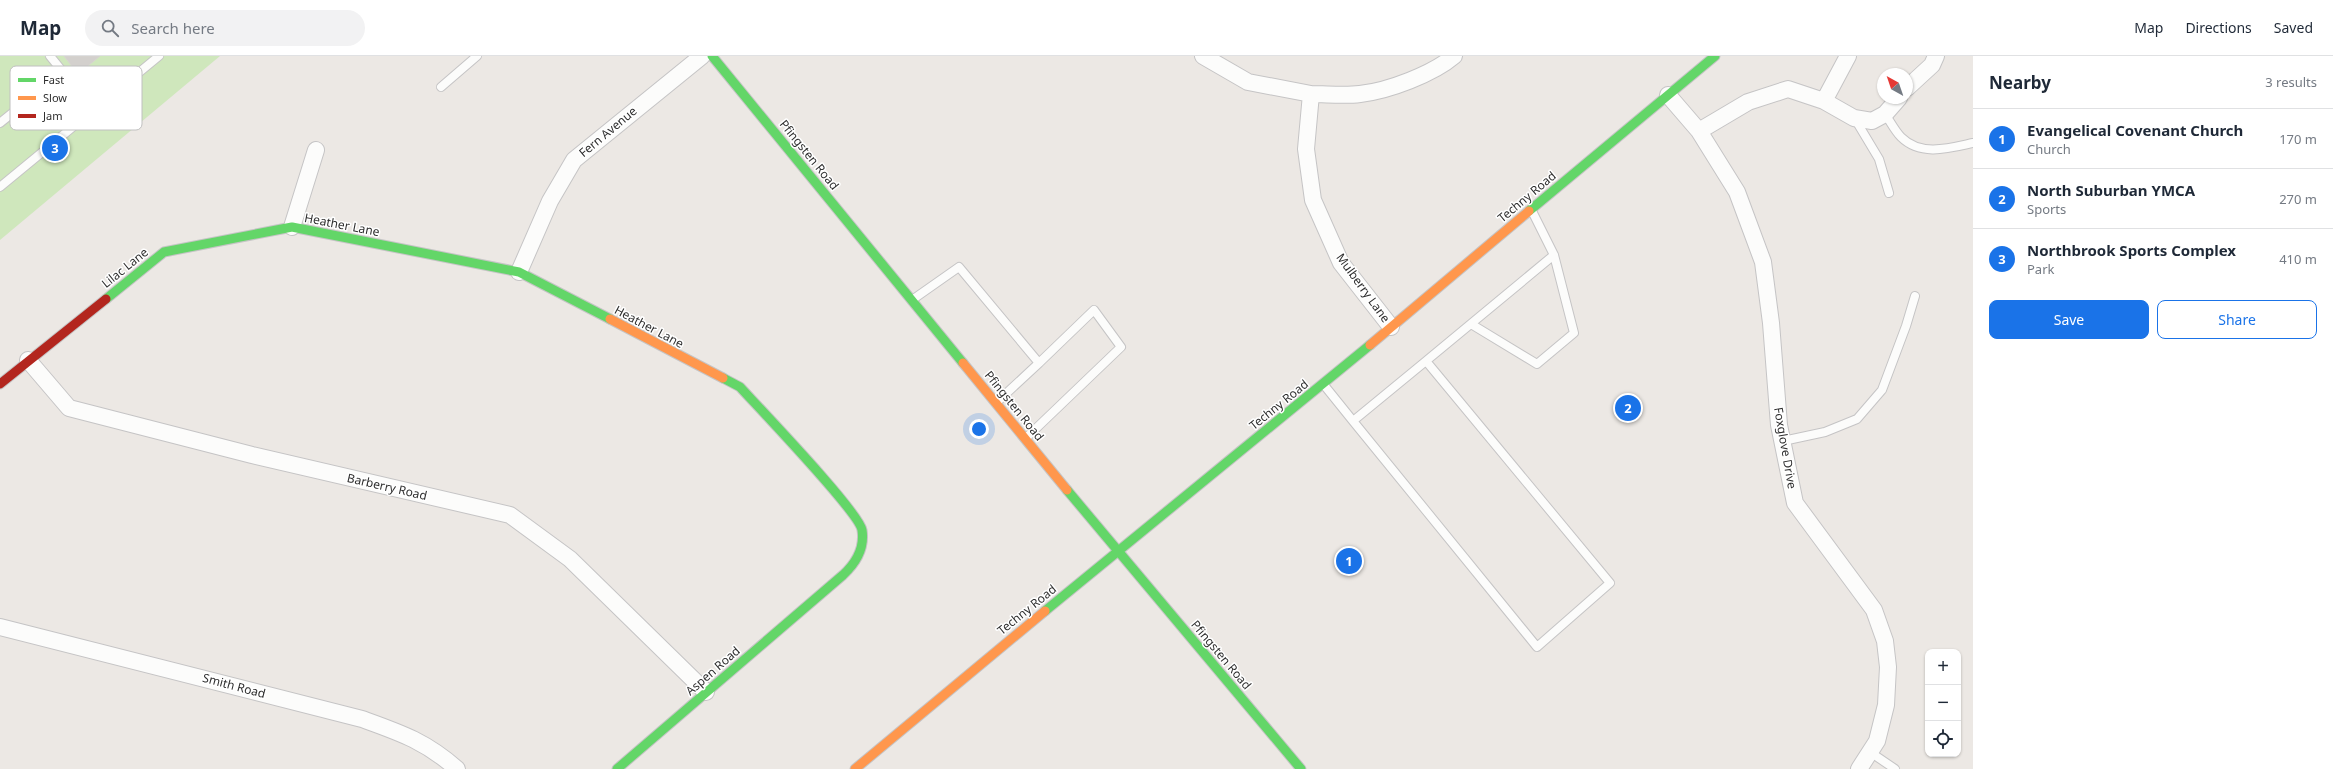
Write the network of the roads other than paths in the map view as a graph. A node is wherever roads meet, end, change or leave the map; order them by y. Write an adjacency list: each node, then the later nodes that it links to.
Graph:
1 (50, 56): 11 (lane)
2 (158, 56): 12 (lane)
3 (477, 56): 14 (lane)
4 (702, 56): 32 (street, Fern Avenue)
5 (712, 56): 34 (main road, Pfingsten Road)
6 (1203, 56): 15 (street)
7 (1454, 56): 15 (street)
8 (1715, 56): 16 (main road, Techny Road)
9 (1848, 56): 17 (street)
10 (1936, 56): 13 (street)
11 (58, 66)
12 (142, 69)
13 (1913, 82)
14 (441, 87)
15 (1311, 94): 36 (street, Mulberry Lane)
16 (1668, 95): 24 (street, Foxglove Drive); 29 (main road, Techny Road)
17 (1824, 101): 21 (street); 24 (street)
18 (1894, 104): 20 (street)
19 (10, 114): 22 (lane)
20 (1885, 114): 21 (street); 25 (lane)
21 (1854, 118): 28 (lane)
22 (0, 122)
23 (68, 130): 27 (lane)
24 (1699, 131): 45 (street, Foxglove Drive)
25 (1973, 142)
26 (316, 150): 30 (street)
27 (0, 187)
28 (1889, 193)
29 (1531, 210): 31 (lane); 36 (main road, Techny Road)
30 (292, 227): 32 (main road, Heather Lane); 37 (main road, Lilac Lane)
31 (1554, 255): 35 (lane); 35 (lane)
32 (519, 272): 47 (main road, Heather Lane)
33 (1915, 296): 45 (lane)
34 (912, 300): 39 (lane); 42 (main road, Pfingsten Road)
35 (1471, 324): 38 (lane)
36 (1391, 327): 41 (main road, Techny Road)
37 (28, 360): 40 (main road, Lilac Lane); 49 (street, Barberry Road)
38 (1426, 361): 43 (lane); 43 (lane)
39 (1039, 364): 42 (lane); 44 (lane)
40 (0, 384)
41 (1323, 384): 43 (lane); 46 (main road, Techny Road)
42 (996, 403): 44 (main road, Pfingsten Road)
43 (1353, 421)
44 (1025, 439): 46 (main road, Pfingsten Road)
45 (1782, 441): 50 (street, Foxglove Drive)
46 (1117, 551): 51 (main road, Pfingsten Road); 54 (main road, Techny Road)
47 (824, 591): 49 (main road, Aspen Road)
48 (0, 627): 52 (street, Smith Road)
49 (706, 692): 53 (main road, Aspen Road)
50 (1870, 752): 55 (street, Foxglove Drive); 56 (lane)
51 (1296, 768)
52 (457, 769)
53 (617, 769)
54 (855, 769)
55 (1858, 769)
56 (1895, 769)

